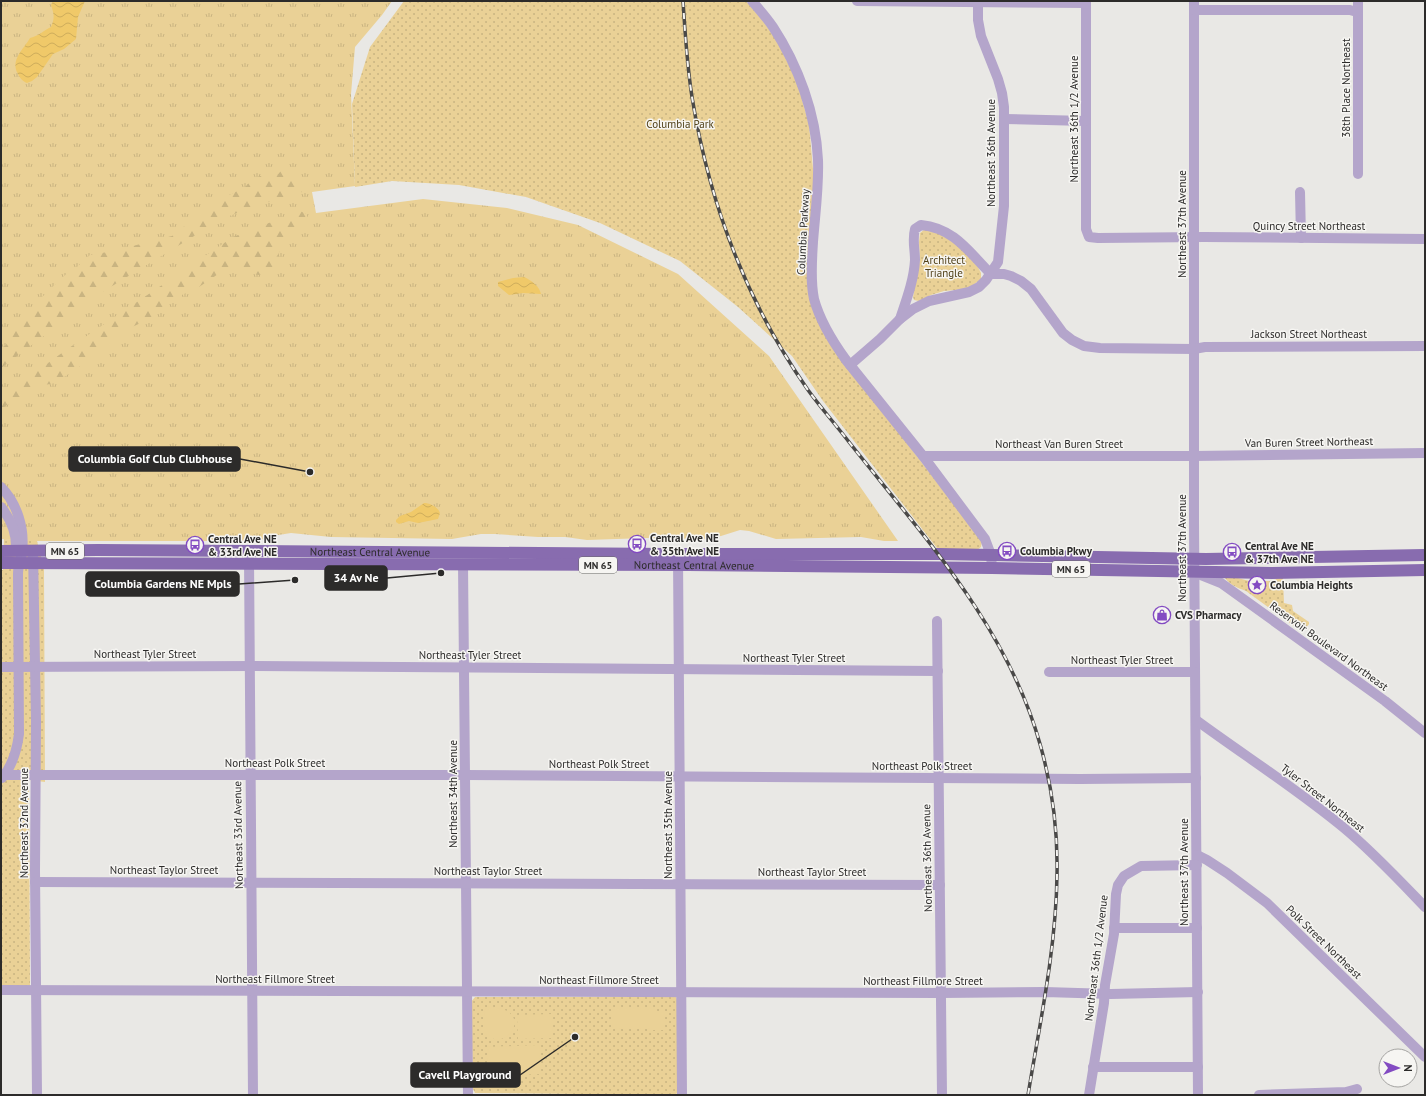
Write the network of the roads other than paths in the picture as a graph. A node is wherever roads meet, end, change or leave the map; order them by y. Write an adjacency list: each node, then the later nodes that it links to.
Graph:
1 (752, 1): 20 (street, Columbia Parkway)
2 (857, 1): 4 (street)
3 (1358, 1): 7 (street, 38th Place Northeast)
4 (978, 2): 5 (street); 8 (street, Northeast 36th Avenue)
5 (1086, 2): 9 (street, Northeast 36th 1/2 Avenue)
6 (1194, 5): 7 (street); 13 (street, Northeast 37th Avenue)
7 (1357, 12): 10 (street, 38th Place Northeast)
8 (1004, 119): 9 (street); 16 (street, Northeast 36th Avenue)
9 (1086, 121): 12 (street, Northeast 36th 1/2 Avenue)
10 (1358, 174)
11 (1300, 192): 14 (street)
12 (1089, 237): 13 (street, Quincy Street Northeast)
13 (1194, 238): 14 (street, Quincy Street Northeast); 19 (street, Northeast 37th Avenue)
14 (1301, 238): 15 (street, Quincy Street Northeast)
15 (1425, 239)
16 (991, 274): 17 (street); 17 (street); 19 (street, Jackson Street Northeast)
17 (900, 319): 20 (street)
18 (1425, 346): 19 (street, Jackson Street Northeast)
19 (1194, 349): 23 (street, Northeast 37th Avenue)
20 (850, 364): 22 (street, Columbia Parkway)
21 (1425, 453): 23 (street, Van Buren Street Northeast)
22 (923, 456): 23 (street, Northeast Van Buren Street); 28 (street, Columbia Parkway)
23 (1194, 456): 32 (street, Northeast 37th Avenue)
24 (1, 487): 27 (street)
25 (1, 507): 27 (street)
26 (1, 551): 27 (main road, Northeast Central Avenue / MN 65)
27 (26, 554): 31 (main road, Northeast Central Avenue / MN 65); 36 (main road, Northeast Central Avenue / MN 65); 44 (street, Northeast 32nd Avenue)
28 (991, 555): 32 (main road, Northeast Central Avenue / MN 65); 34 (main road, Northeast Central Avenue / MN 65); 38 (street, Columbia Parkway)
29 (1425, 555): 30 (main road, MN 65)
30 (1367, 556): 33 (main road, MN 65); 41 (main road)
31 (249, 557): 34 (main road, Northeast Central Avenue / MN 65); 37 (main road, Northeast Central Avenue / MN 65); 45 (street, Northeast 33rd Avenue)
32 (1194, 558): 33 (main road, MN 65); 40 (street, Northeast 37th Avenue)
33 (1324, 558): 42 (main road)
34 (678, 560): 37 (main road, Northeast Central Avenue / MN 65); 38 (main road, Northeast Central Avenue / MN 65); 49 (street, Northeast 35th Avenue)
35 (1, 563): 36 (main road, Northeast Central Avenue / MN 65)
36 (18, 563): 47 (street)
37 (464, 564): 48 (street, Northeast 34th Avenue)
38 (992, 568): 40 (main road, Northeast Central Avenue / MN 65)
39 (1425, 570): 41 (main road, MN 65)
40 (1194, 572): 42 (main road, MN 65); 52 (street, Northeast 37th Avenue); 54 (street, Reservoir Boulevard Northeast)
41 (1320, 572): 42 (main road, MN 65)
42 (1272, 573)
43 (938, 620): 50 (street, Northeast 36th Avenue)
44 (35, 666): 45 (street, Northeast Tyler Street); 47 (street, Northeast Tyler Street); 55 (street, Northeast 32nd Avenue)
45 (250, 666): 48 (street, Northeast Tyler Street); 56 (street, Northeast 33rd Avenue)
46 (1, 667): 47 (street, Northeast Tyler Street)
47 (20, 667): 58 (street)
48 (465, 667): 49 (street, Northeast Tyler Street); 57 (street, Northeast 34th Avenue)
49 (679, 669): 50 (street, Northeast Tyler Street); 59 (street, Northeast 35th Avenue)
50 (938, 671): 60 (street, Northeast 36th Avenue)
51 (1049, 672): 52 (street, Northeast Tyler Street)
52 (1195, 672): 53 (street, Northeast 37th Avenue)
53 (1196, 720): 61 (street, Northeast 37th Avenue); 68 (street, Tyler Street Northeast)
54 (1425, 733)
55 (36, 775): 56 (street, Northeast Polk Street); 58 (street, Northeast Polk Street); 63 (street, Northeast 32nd Avenue)
56 (250, 775): 57 (street, Northeast Polk Street); 64 (street, Northeast 33rd Avenue)
57 (465, 775): 59 (street, Northeast Polk Street); 65 (street, Northeast 34th Avenue)
58 (2, 776)
59 (680, 777): 60 (street, Northeast Polk Street); 66 (street, Northeast 35th Avenue)
60 (938, 778): 61 (street, Northeast Polk Street); 67 (street, Northeast 36th Avenue)
61 (1196, 778): 62 (street, Northeast 37th Avenue)
62 (1197, 860): 69 (street, Northeast 36th 1/2 Avenue); 70 (street, Northeast 37th Avenue); 79 (street, Polk Street Northeast)
63 (36, 882): 64 (street, Northeast Taylor Street); 72 (street, Northeast 32nd Avenue)
64 (251, 882): 65 (street, Northeast Taylor Street); 73 (street, Northeast 33rd Avenue)
65 (466, 883): 66 (street, Northeast Taylor Street); 74 (street, Northeast 34th Avenue)
66 (681, 884): 67 (street, Northeast Taylor Street); 75 (street, Northeast 35th Avenue)
67 (940, 884): 77 (street, Northeast 36th Avenue)
68 (1425, 907)
69 (1114, 928): 70 (street); 78 (street, Northeast 36th 1/2 Avenue)
70 (1197, 928): 76 (street, Northeast 37th Avenue)
71 (1, 990): 72 (street, Northeast Fillmore Street)
72 (36, 990): 73 (street, Northeast Fillmore Street); 83 (street, Northeast 32nd Avenue)
73 (252, 991): 74 (street, Northeast Fillmore Street); 84 (street, Northeast 33rd Avenue)
74 (467, 992): 75 (street, Northeast Fillmore Street); 85 (street, Northeast 34th Avenue)
75 (682, 992): 77 (street, Northeast Fillmore Street); 86 (street, Northeast 35th Avenue)
76 (1198, 992): 78 (street, Northeast Fillmore Street); 81 (street, Northeast 37th Avenue)
77 (941, 993): 78 (street, Northeast Fillmore Street); 87 (street, Northeast 36th Avenue)
78 (1104, 994): 80 (street, Northeast 36th 1/2 Avenue)
79 (1425, 1057)
80 (1093, 1067): 81 (street); 88 (street, Northeast 36th 1/2 Avenue)
81 (1198, 1067): 89 (street, Northeast 37th Avenue)
82 (1357, 1089): 90 (street)
83 (37, 1095)
84 (253, 1095)
85 (468, 1095)
86 (682, 1095)
87 (942, 1095)
88 (1089, 1095)
89 (1198, 1095)
90 (1259, 1095)

